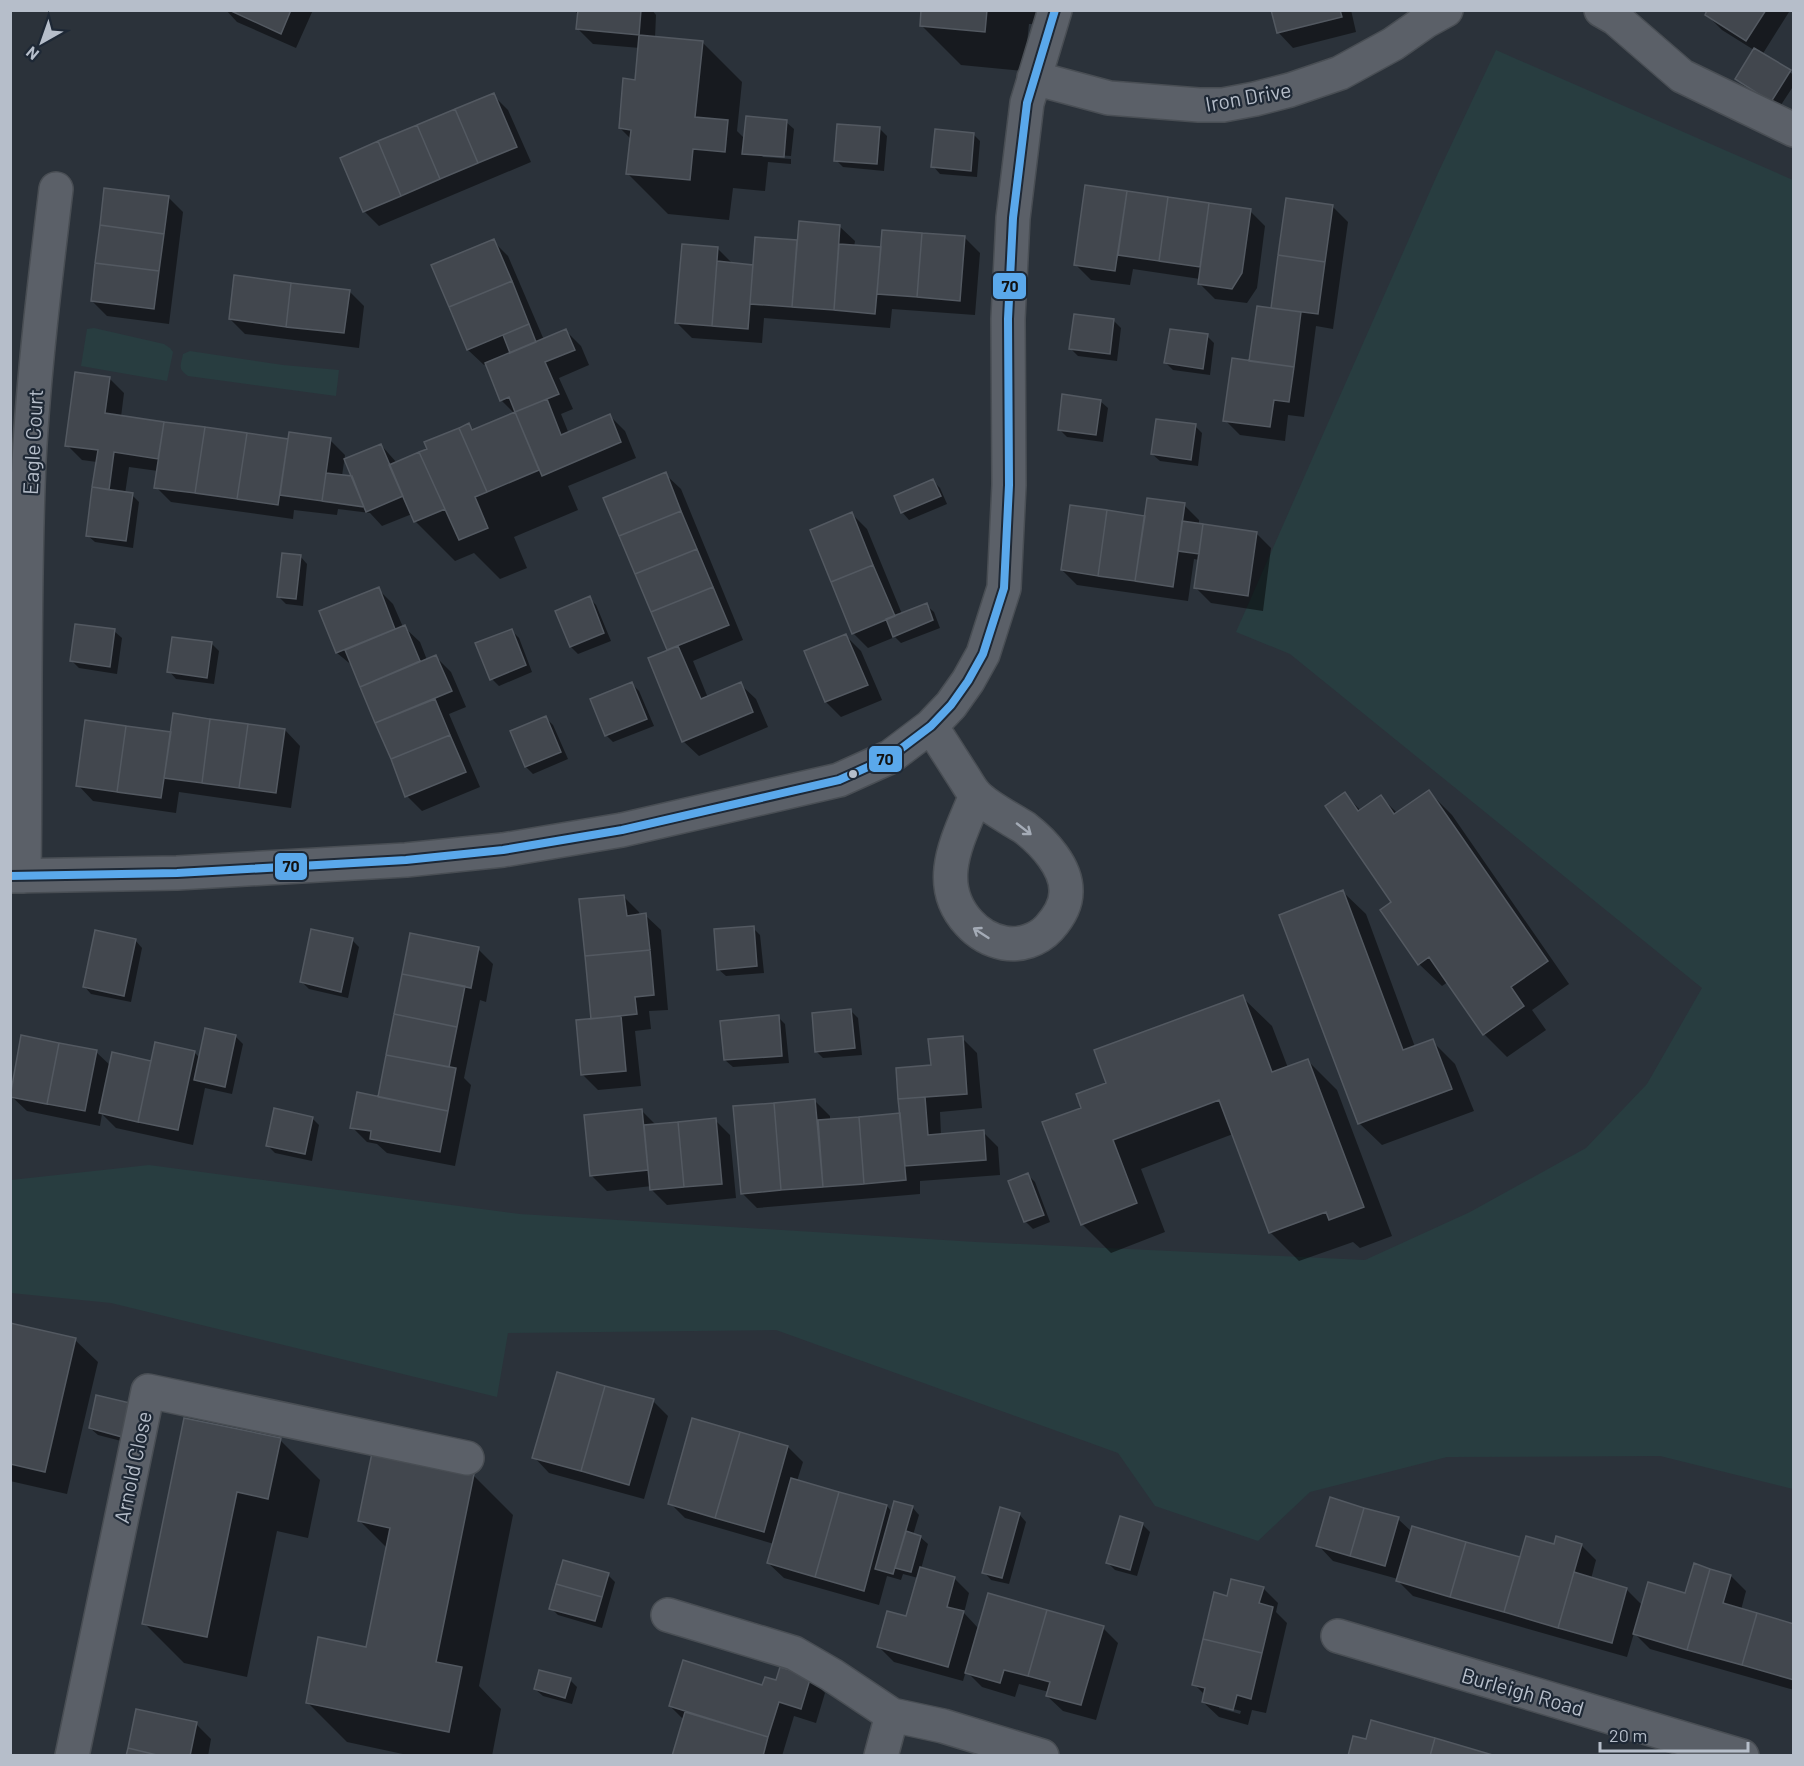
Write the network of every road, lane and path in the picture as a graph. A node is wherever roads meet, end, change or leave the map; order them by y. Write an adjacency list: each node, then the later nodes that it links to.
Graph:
1 (1055, 10): 4 (street)
2 (1446, 10): 4 (street, Iron Drive)
3 (1601, 10): 5 (street)
4 (1034, 78): 7 (street)
5 (1794, 130)
6 (56, 189): 9 (street, Eagle Court)
7 (931, 726): 8 (street); 9 (street)
8 (976, 795)
9 (17, 876)
10 (467, 1458): 14 (street, Arnold Close)
11 (668, 1615): 13 (street)
12 (1338, 1636): 17 (street, Burleigh Road)
13 (892, 1715): 15 (street); 16 (street)
14 (72, 1755)
15 (881, 1755)
16 (1042, 1755)
17 (1742, 1755)

